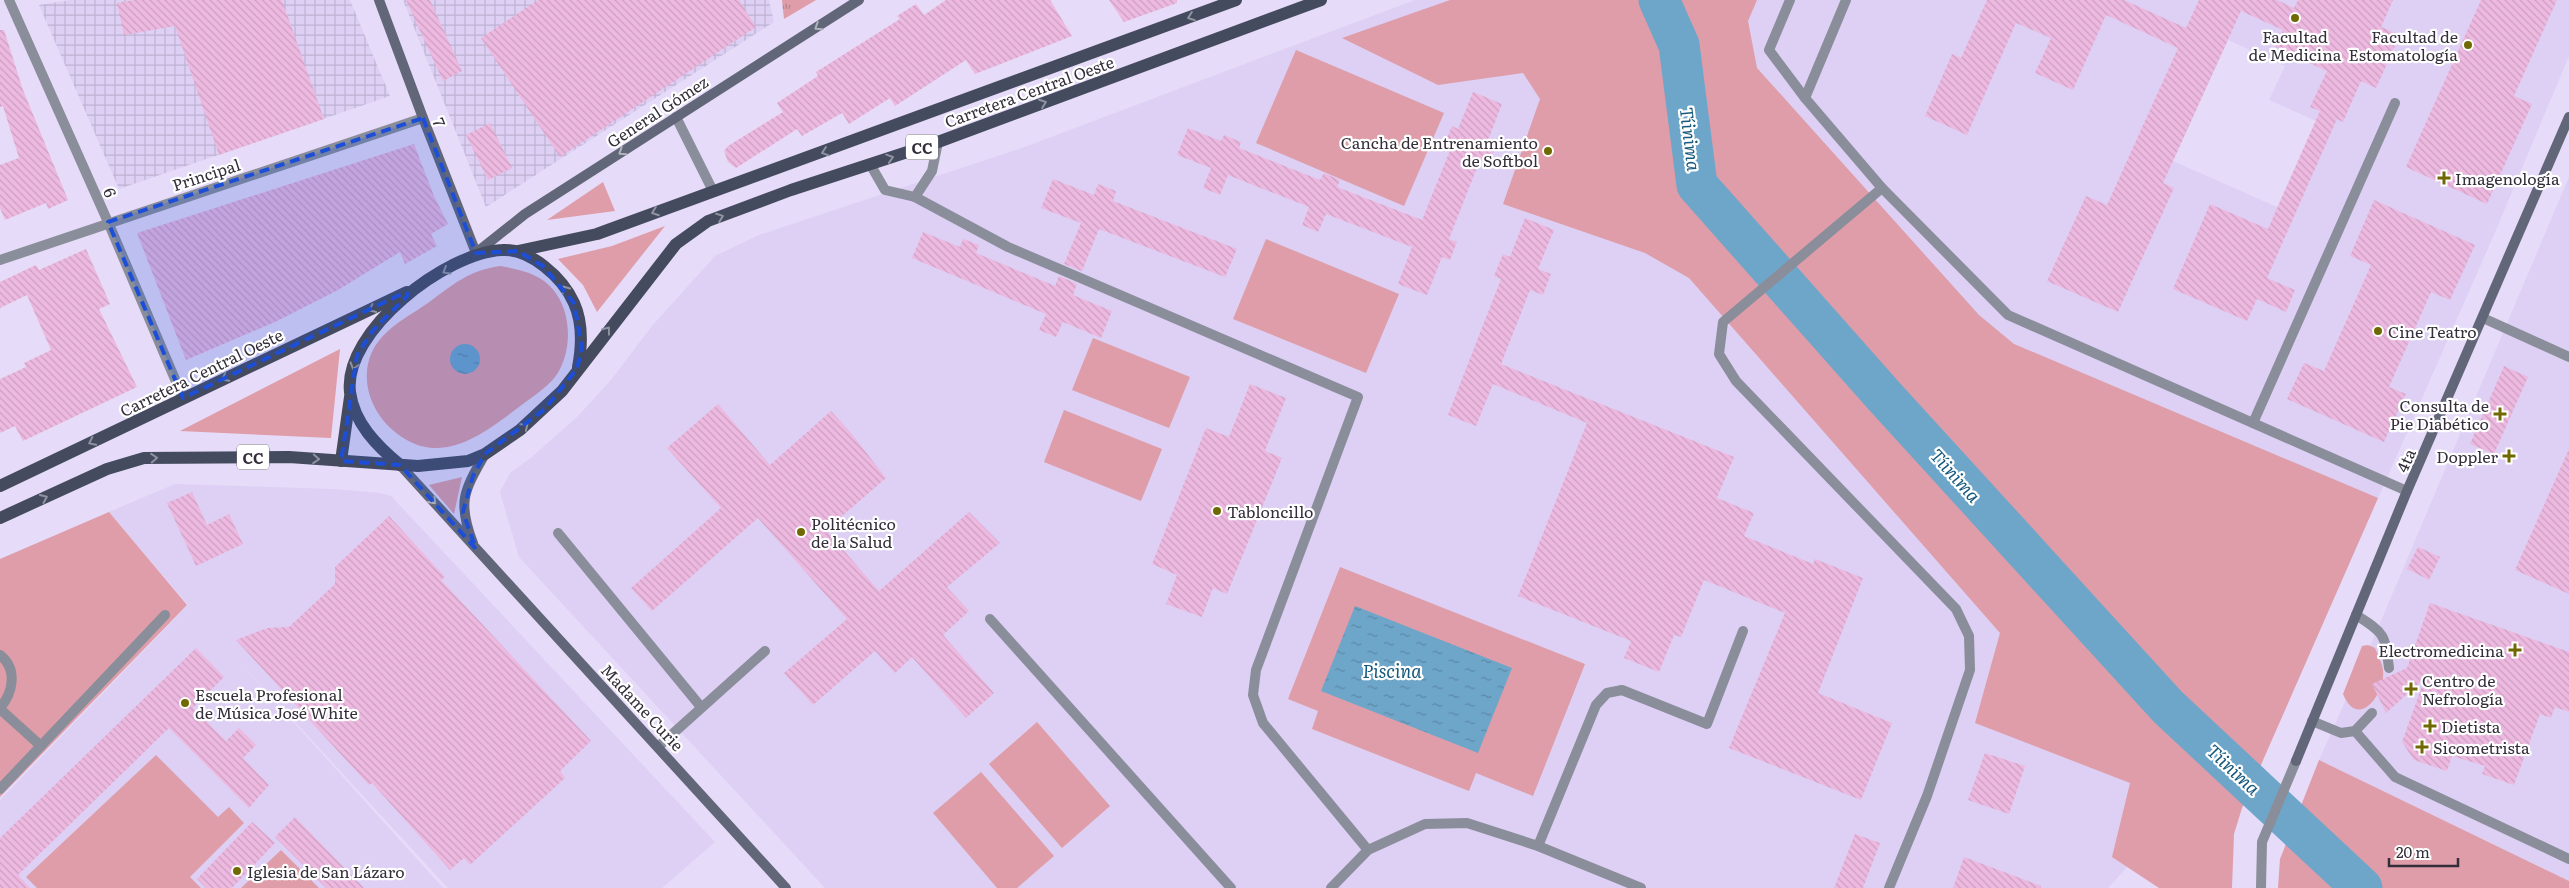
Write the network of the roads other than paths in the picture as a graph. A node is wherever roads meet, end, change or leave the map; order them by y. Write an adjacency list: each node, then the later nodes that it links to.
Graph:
1 (9, 0): 18 (street, 6)
2 (380, 0): 12 (main road, 7)
3 (859, 0): 10 (main road, General Gómez, one-way to 10)
4 (1236, 0): 16 (main road, Carretera Central Oeste / CC, one-way to 16)
5 (1321, 0): 13 (main road, Carretera Central Oeste / CC, one-way to 5)
6 (1790, 0): 8 (street)
7 (1846, 0): 8 (street)
8 (1805, 98): 15 (street)
9 (2395, 103): 28 (street)
10 (676, 117): 16 (street); 20 (main road, General Gómez, one-way to 20)
11 (2569, 117): 23 (main road, 4ta)
12 (423, 118): 18 (street, Principal); 20 (main road, 7)
13 (938, 142): 14 (main road, Carretera Central Oeste / CC, one-way to 13); 17 (street)
14 (870, 164): 17 (street); 25 (main road, Carretera Central Oeste / CC, one-way to 14)
15 (1882, 188): 28 (street); 60 (street)
16 (713, 191): 19 (main road, Carretera Central Oeste / CC, one-way to 19)
17 (915, 197): 54 (street)
18 (108, 222): 21 (street, Principal); 27 (street, 6)
19 (518, 251): 20 (main road, CC); 25 (main road, CC, one-way to 19)
20 (476, 253): 22 (main road, CC, one-way to 22)
21 (0, 260)
22 (416, 288): 26 (main road, CC, one-way to 26); 27 (main road, Carretera Central Oeste / CC, one-way to 27)
23 (2483, 318): 24 (street); 33 (main road, 4ta)
24 (2569, 357)
25 (577, 369): 29 (main road, CC, one-way to 25)
26 (350, 392): 30 (main road); 31 (main road, CC)
27 (183, 398): 32 (main road, Carretera Central Oeste / CC, one-way to 32)
28 (2253, 423): 33 (street)
29 (485, 454): 31 (main road, CC); 36 (main road, Madame Curie)
30 (341, 461): 31 (main road, CC); 34 (main road, CC, one-way to 30)
31 (400, 465): 36 (main road, Madame Curie, one-way to 36)
32 (0, 486)
33 (2408, 491): 38 (main road, 4ta)
34 (0, 518)
35 (558, 533): 44 (street)
36 (476, 549): 50 (main road, Madame Curie)
37 (164, 615): 49 (street)
38 (2356, 615): 43 (street); 47 (main road, 4ta)
39 (990, 619): 57 (street)
40 (1743, 631): 53 (street)
41 (765, 651): 44 (street)
42 (0, 655): 45 (street)
43 (2389, 668)
44 (701, 707): 50 (street)
45 (0, 708): 49 (street)
46 (2372, 713): 48 (street)
47 (2312, 721): 48 (street); 51 (main road, 4ta)
48 (2356, 731): 55 (street)
49 (41, 746): 52 (street)
50 (658, 746): 56 (main road, Madame Curie)
51 (2296, 761): 61 (street)
52 (0, 789)
53 (1538, 846): 54 (street); 59 (street)
54 (1368, 850): 58 (street)
55 (2569, 859)
56 (786, 888)
57 (1231, 888)
58 (1330, 888)
59 (1641, 888)
60 (1889, 888)
61 (2261, 888)

